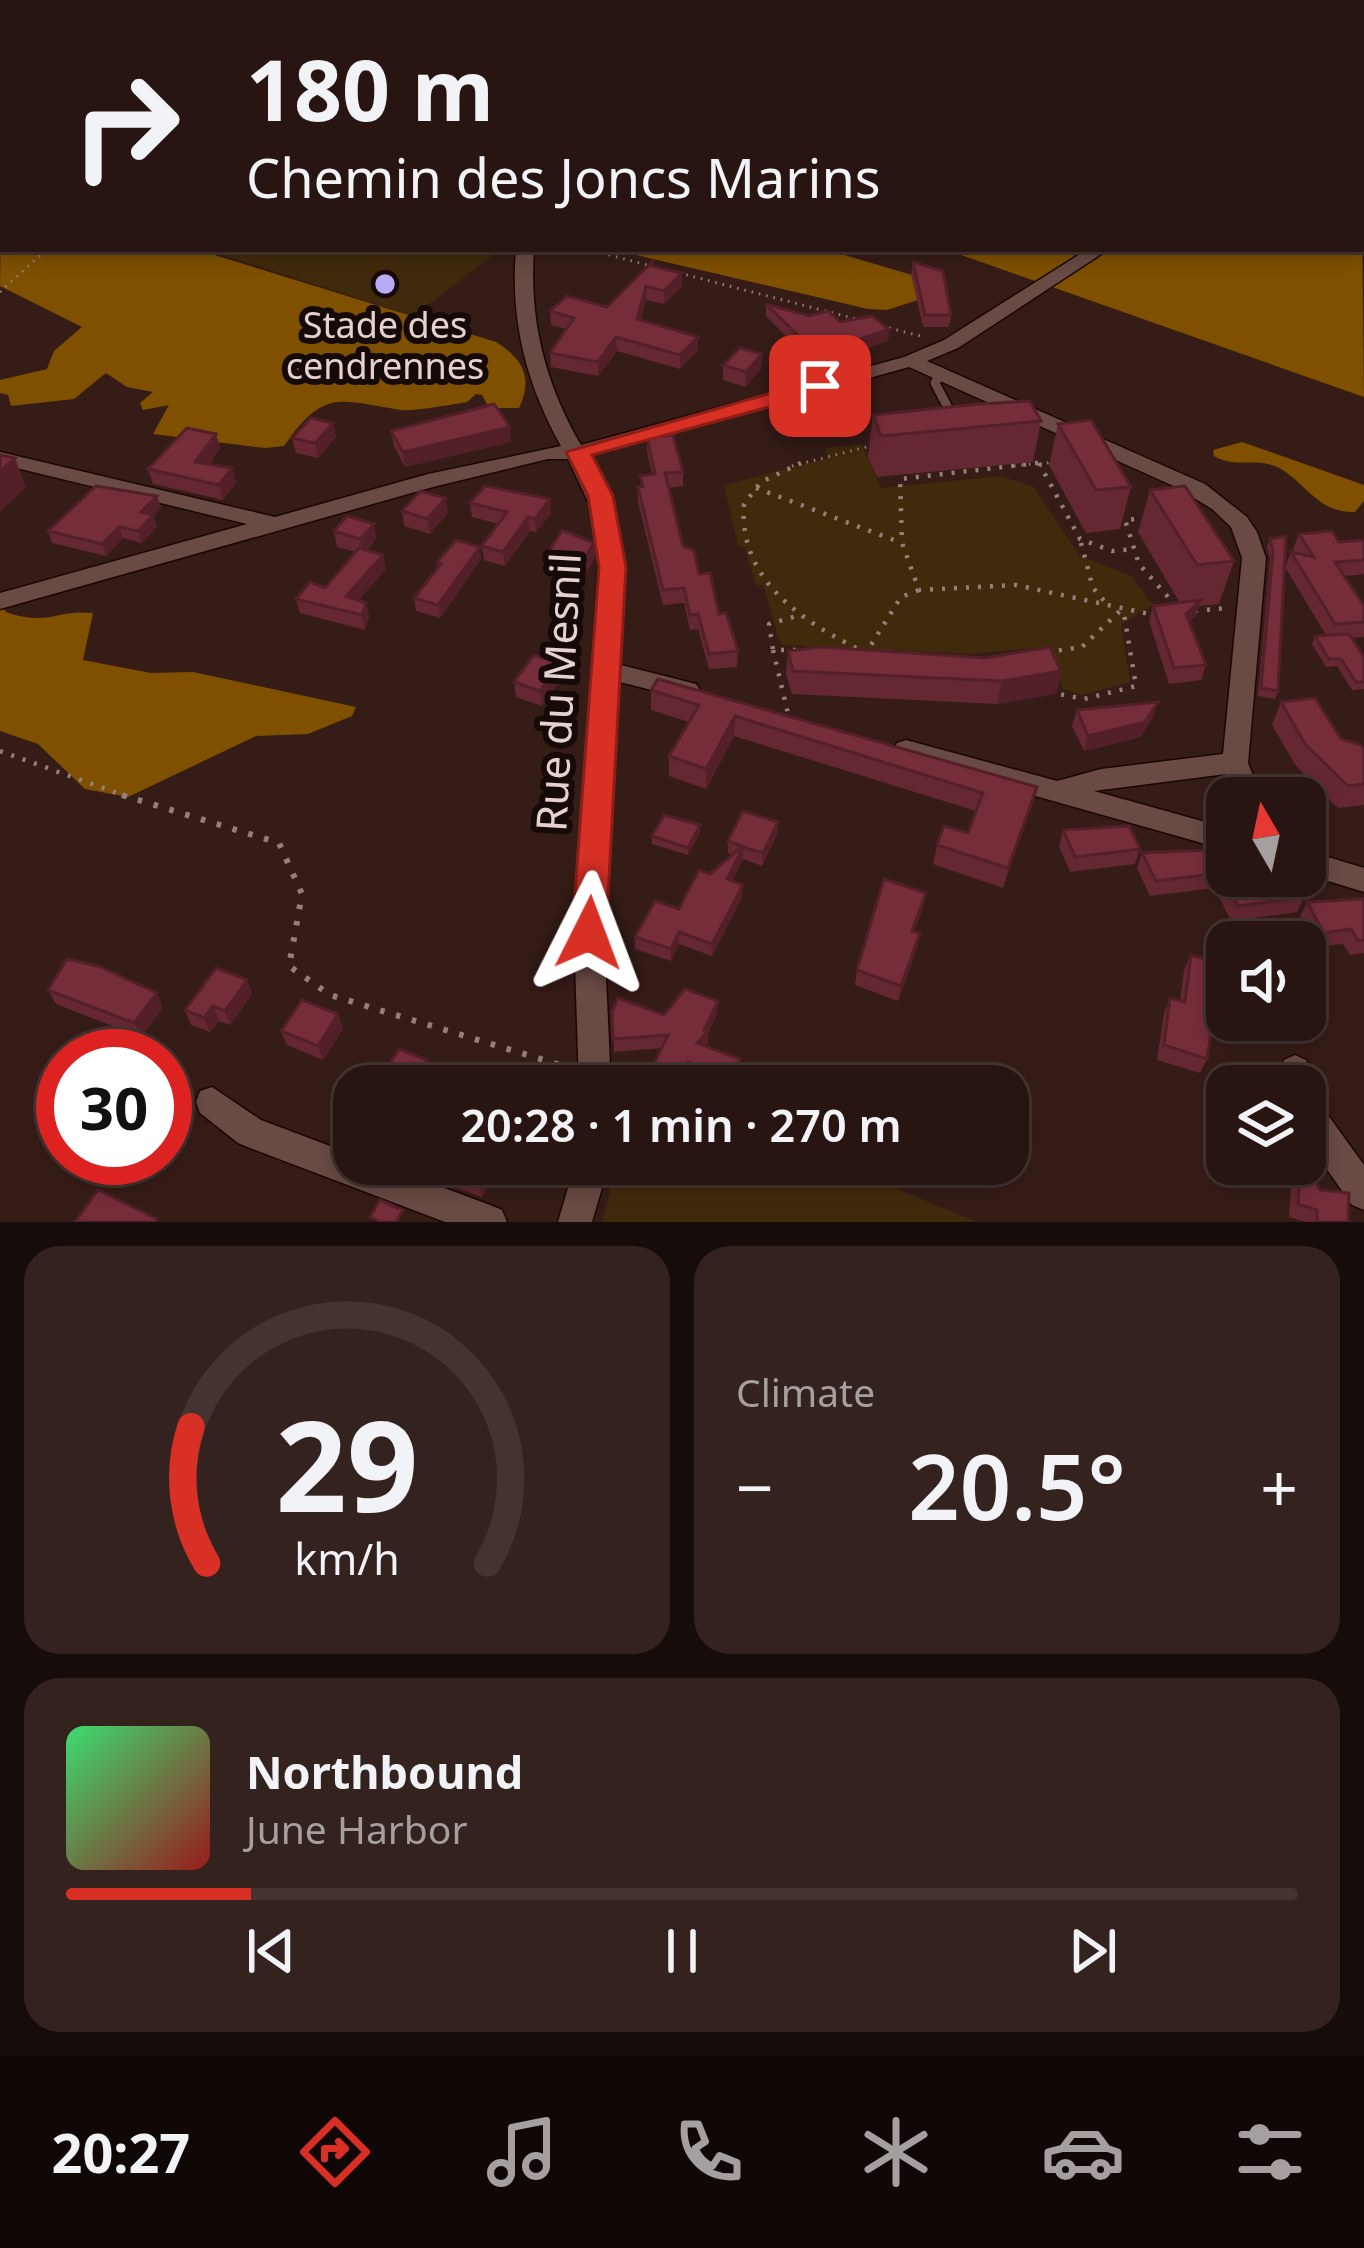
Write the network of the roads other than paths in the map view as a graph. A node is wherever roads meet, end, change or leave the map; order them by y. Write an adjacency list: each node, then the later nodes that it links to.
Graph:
1 (525, 252): 5 (street, Rue du Mesnil)
2 (1095, 252): 3 (street)
3 (924, 364): 4 (lane); 5 (street); 12 (street)
4 (962, 436)
5 (578, 452): 7 (street); 9 (street, Rue du Mesnil)
6 (0, 458): 7 (street)
7 (276, 524): 8 (street)
8 (0, 601)
9 (606, 670): 10 (street); 18 (street, Rue du Mesnil)
10 (722, 700)
11 (882, 743): 14 (street)
12 (1235, 764): 13 (street); 14 (street)
13 (1240, 777)
14 (1059, 791): 15 (street)
15 (1206, 833)
16 (1326, 868): 17 (street)
17 (1364, 880)
18 (594, 1065)
19 (212, 1102): 23 (street)
20 (1326, 1140): 22 (street)
21 (586, 1185): 24 (street)
22 (1364, 1193)
23 (490, 1222)
24 (575, 1222)

